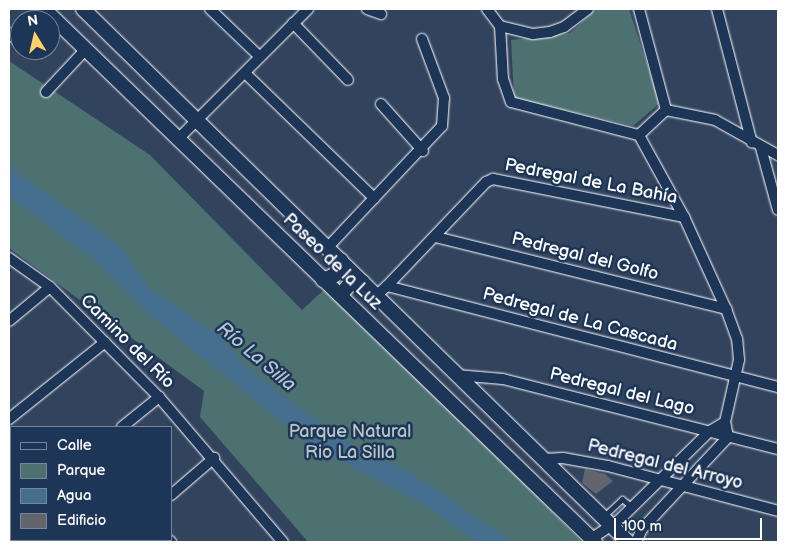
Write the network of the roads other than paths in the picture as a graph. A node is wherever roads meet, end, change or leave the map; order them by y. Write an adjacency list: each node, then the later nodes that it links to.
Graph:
1 (44, 9): 14 (street, Paseo de la Luz)
2 (83, 9): 21 (street, Paseo de la Luz)
3 (210, 9): 15 (street)
4 (308, 9): 11 (street)
5 (367, 9): 10 (street)
6 (487, 9): 12 (street)
7 (588, 9): 12 (street)
8 (639, 9): 20 (street)
9 (717, 9): 24 (street)
10 (381, 14)
11 (293, 23): 15 (street); 17 (street)
12 (500, 26): 22 (street)
13 (422, 39): 25 (street)
14 (86, 49): 18 (street); 23 (street, Paseo de la Luz)
15 (260, 57): 16 (street)
16 (244, 73): 21 (street); 27 (street)
17 (348, 80)
18 (46, 92)
19 (380, 104): 25 (street)
20 (666, 110): 22 (street); 24 (street)
21 (198, 121): 23 (street); 31 (street, Paseo de la Luz)
22 (639, 134): 29 (street)
23 (178, 139): 34 (street, Paseo de la Luz)
24 (756, 145): 26 (street); 28 (street)
25 (423, 151): 27 (street)
26 (778, 155)
27 (374, 198): 31 (street)
28 (778, 210)
29 (684, 217): 30 (street, Pedregal de La Bahía); 39 (street)
30 (436, 237): 37 (street, Pedregal de La Bahía); 39 (street, Pedregal del Golfo)
31 (328, 246): 33 (street, Paseo de la Luz)
32 (9, 258): 36 (street, Camino del Río)
33 (341, 260): 34 (street); 35 (street, Paseo de la Luz)
34 (323, 280): 38 (street, Paseo de la Luz)
35 (363, 282): 37 (street, Paseo de la Luz); 38 (street)
36 (50, 287): 40 (street); 41 (street, Camino del Río)
37 (382, 291): 42 (street, Paseo de la Luz); 43 (street, Pedregal de La Cascada)
38 (340, 295): 60 (street, Paseo de la Luz)
39 (726, 309): 43 (street)
40 (9, 321)
41 (105, 342): 45 (street, Camino del Río); 46 (street)
42 (456, 375): 49 (street, Pedregal del Lago); 53 (street, Paseo de la Luz)
43 (735, 377): 44 (street, Pedregal de La Cascada); 47 (street)
44 (778, 387)
45 (159, 396): 48 (street); 52 (street, Camino del Río)
46 (9, 419)
47 (725, 422): 49 (street); 50 (street)
48 (123, 426)
49 (710, 431): 50 (street, Pedregal del Lago); 54 (street)
50 (728, 437): 51 (street, Pedregal del Lago); 55 (street)
51 (778, 449)
52 (214, 458): 56 (street); 61 (street, Camino del Río)
53 (543, 459): 54 (street, Pedregal del Arroyo); 59 (street, Paseo de la Luz)
54 (662, 480): 55 (street, Pedregal del Arroyo); 57 (street)
55 (685, 486): 58 (street, Pedregal del Arroyo); 63 (street)
56 (172, 494)
57 (633, 509): 59 (street); 59 (lane)
58 (778, 510)
59 (606, 521): 60 (street); 62 (street, Paseo de la Luz)
60 (593, 540)
61 (282, 542)
62 (628, 542)
63 (636, 542)

